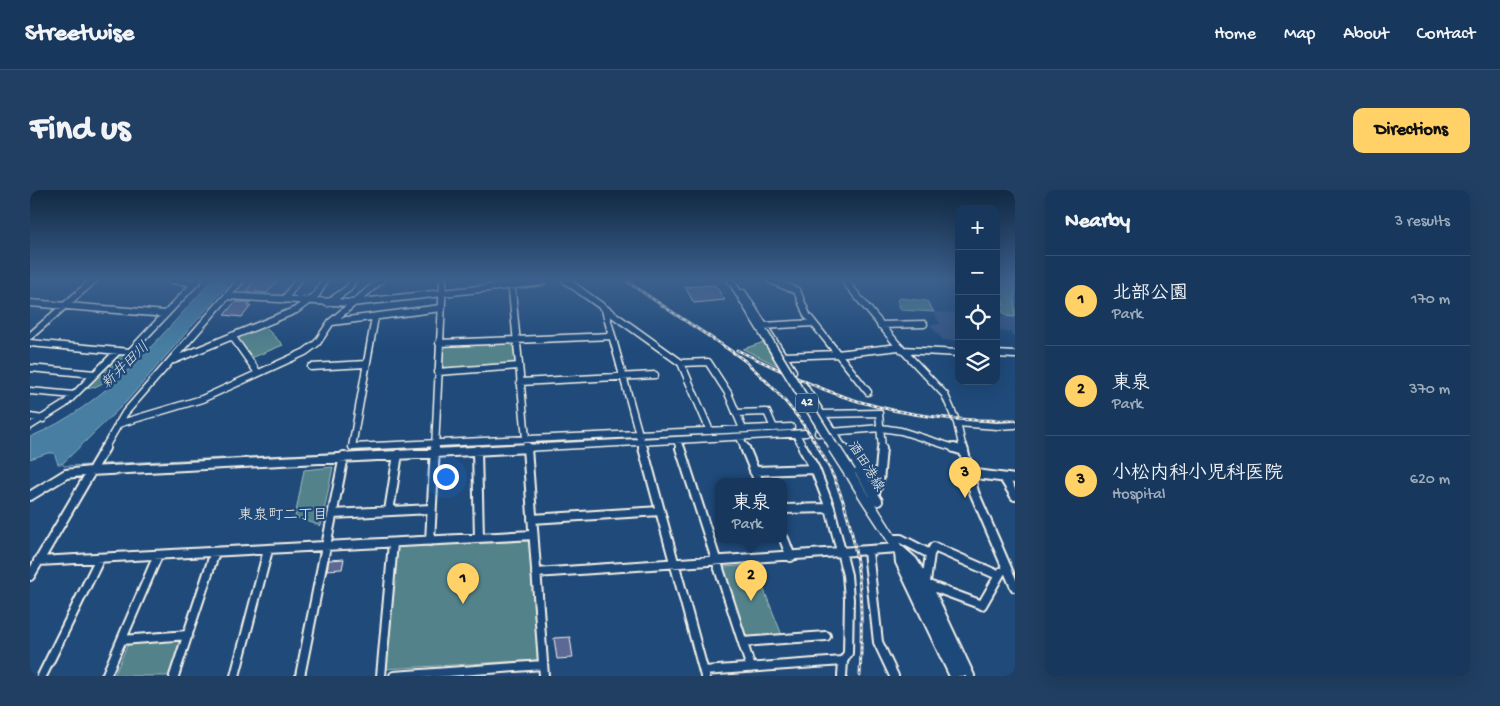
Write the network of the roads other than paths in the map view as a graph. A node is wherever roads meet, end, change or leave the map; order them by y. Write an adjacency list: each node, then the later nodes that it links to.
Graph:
1 (30, 303): 15 (street)
2 (69, 303): 15 (street)
3 (177, 303): 18 (street)
4 (221, 303): 38 (street)
5 (307, 303): 26 (street)
6 (322, 303): 7 (street)
7 (328, 303): 8 (street)
8 (352, 303): 20 (street)
9 (441, 303): 16 (street)
10 (513, 303): 28 (street)
11 (595, 303): 17 (street)
12 (745, 303): 24 (main road, 酒田港線 / 42)
13 (802, 303): 21 (street)
14 (862, 303): 23 (street)
15 (65, 306): 18 (street); 25 (street)
16 (441, 308): 19 (street); 30 (street)
17 (605, 310): 27 (street); 39 (street)
18 (166, 314): 32 (street)
19 (375, 317): 20 (street); 40 (street)
20 (331, 322): 46 (street)
21 (813, 323): 24 (street); 34 (street)
22 (924, 324): 23 (street)
23 (880, 325): 31 (street)
24 (763, 329): 37 (street); 92 (main road, 酒田港線 / 42, bridge)
25 (30, 336)
26 (232, 336): 38 (street); 46 (street)
27 (612, 336): 28 (street); 49 (street)
28 (516, 340): 30 (street); 41 (street)
29 (30, 343): 32 (street)
30 (439, 343): 45 (street)
31 (901, 348): 33 (street); 34 (street); 59 (street)
32 (118, 351): 47 (street)
33 (955, 353)
34 (838, 354): 37 (street); 53 (street)
35 (1000, 354): 36 (street)
36 (1015, 355)
37 (784, 356): 44 (street)
38 (171, 361): 60 (street)
39 (681, 363): 55 (street); 67 (street)
40 (366, 364): 42 (street); 76 (street)
41 (519, 366): 45 (street); 50 (street)
42 (311, 367)
43 (30, 368): 47 (street)
44 (793, 371)
45 (438, 372): 76 (street)
46 (258, 373): 60 (street)
47 (95, 374): 54 (street)
48 (655, 375): 49 (street)
49 (623, 376): 50 (street); 74 (street)
50 (520, 382): 77 (street)
51 (802, 383): 56 (street)
52 (30, 391): 54 (street)
53 (868, 392)
54 (74, 395): 58 (street)
55 (736, 413): 64 (street); 66 (street)
56 (822, 414): 65 (street); 69 (street)
57 (30, 417): 58 (street)
58 (43, 419): 62 (street)
59 (957, 423): 61 (street); 79 (street)
60 (118, 424): 85 (street)
61 (1015, 425)
62 (30, 426)
63 (791, 427): 64 (street)
64 (774, 428): 68 (street)
65 (881, 428): 69 (street); 79 (street); 92 (street)
66 (743, 429): 67 (street); 68 (street)
67 (710, 431): 74 (street)
68 (763, 432): 72 (street); 73 (street)
69 (834, 432): 71 (street); 92 (street)
70 (806, 433): 72 (street)
71 (818, 433)
72 (796, 434): 83 (street)
73 (740, 437): 75 (street); 84 (street)
74 (640, 438): 75 (street); 77 (street); 97 (street)
75 (677, 440): 115 (street)
76 (434, 443): 77 (street); 80 (street)
77 (526, 443): 78 (street); 99 (street)
78 (477, 450): 80 (street); 101 (street)
79 (964, 451): 86 (street)
80 (434, 452): 81 (street); 94 (street)
81 (398, 454): 82 (street); 96 (street)
82 (344, 456): 85 (street); 98 (street)
83 (815, 469): 84 (street); 93 (street)
84 (754, 470): 87 (street)
85 (90, 471): 90 (street); 116 (street)
86 (968, 473): 88 (street); 118 (street)
87 (757, 478)
88 (1004, 478): 89 (street); 91 (street)
89 (1015, 479)
90 (30, 496)
91 (1015, 496)
92 (874, 500): 105 (main road, 酒田港線 / 42)
93 (830, 508): 95 (street); 110 (street)
94 (431, 509): 96 (street); 102 (street)
95 (787, 509)
96 (389, 511): 98 (street)
97 (660, 511): 99 (street); 117 (street)
98 (332, 514): 106 (street)
99 (532, 519): 100 (street)
100 (533, 535): 101 (street); 120 (street)
101 (479, 538): 102 (street)
102 (430, 541): 103 (street)
103 (393, 543): 106 (street); 139 (street)
104 (786, 543): 113 (street)
105 (896, 544): 109 (street); 111 (street); 123 (street); 132 (main road, 酒田港線 / 42)
106 (326, 547): 107 (street); 138 (street)
107 (268, 550): 108 (street); 137 (street)
108 (215, 552): 112 (street); 125 (street)
109 (868, 552): 110 (street); 143 (street)
110 (842, 553): 113 (street); 129 (street)
111 (930, 554): 121 (street); 123 (street)
112 (158, 555): 114 (street); 127 (street)
113 (791, 557): 115 (street)
114 (100, 558): 116 (street); 134 (street)
115 (717, 561): 117 (street); 128 (street)
116 (38, 562): 122 (street)
117 (674, 564): 120 (street); 133 (street)
118 (1005, 568): 119 (street); 121 (street); 124 (street)
119 (1015, 570)
120 (536, 573): 130 (street)
121 (998, 575): 123 (street)
122 (30, 576)
123 (927, 583): 144 (street)
124 (1015, 587)
125 (188, 635): 127 (street); 136 (street)
126 (826, 636): 128 (street)
127 (122, 640): 135 (street)
128 (743, 642): 131 (street)
129 (843, 661): 131 (street); 142 (street)
130 (543, 664): 140 (street); 141 (street)
131 (752, 668): 133 (street)
132 (958, 672)
133 (704, 673)
134 (42, 676)
135 (106, 676)
136 (174, 676)
137 (235, 676)
138 (300, 676)
139 (381, 676)
140 (394, 676)
141 (544, 676)
142 (842, 676)
143 (894, 676)
144 (970, 676)

